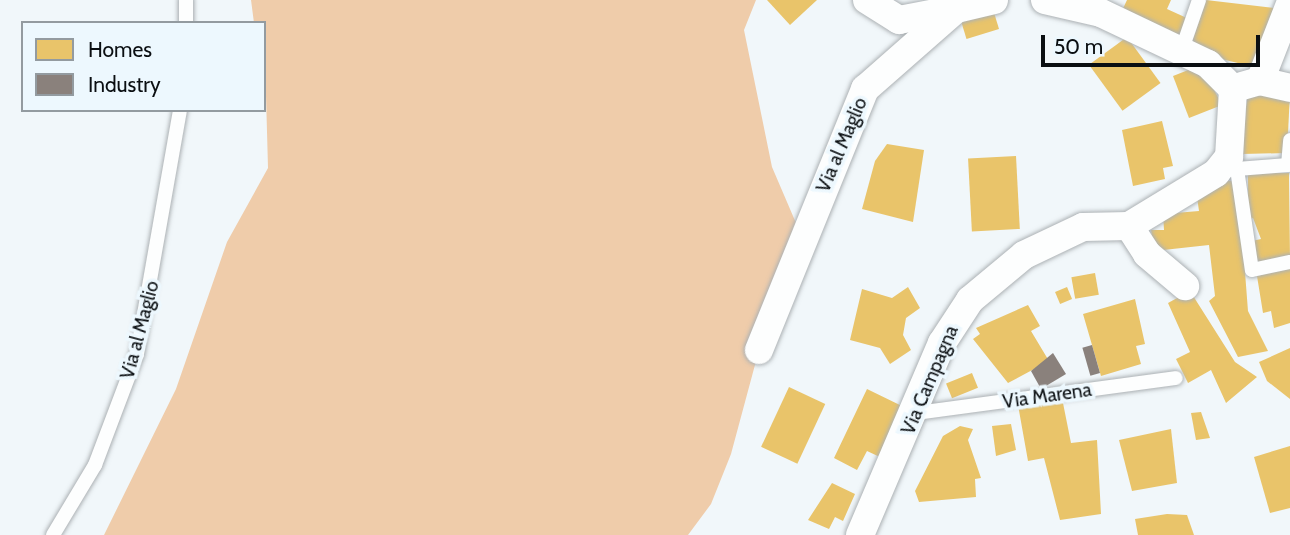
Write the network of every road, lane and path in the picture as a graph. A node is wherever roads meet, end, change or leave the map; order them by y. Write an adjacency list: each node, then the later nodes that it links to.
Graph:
1 (186, 0): 8 (lane)
2 (867, 0): 7 (street)
3 (994, 0): 7 (street, Via al Maglio)
4 (1045, 0): 9 (street)
5 (1199, 0): 9 (lane)
6 (1290, 4): 10 (street)
7 (956, 9): 19 (street, Via al Maglio)
8 (186, 21)
9 (1181, 52): 12 (street)
10 (1260, 81): 11 (street); 12 (street)
11 (1290, 88)
12 (1233, 89): 15 (street)
13 (180, 112): 22 (lane, Via al Maglio)
14 (1290, 140): 15 (lane)
15 (1232, 166): 16 (street); 17 (lane)
16 (1129, 226): 18 (street); 21 (street, Via Campagna)
17 (1290, 262)
18 (1185, 286)
19 (759, 350)
20 (1176, 378): 21 (lane, Via Marena)
21 (917, 413): 23 (street, Via Campagna)
22 (53, 535)
23 (860, 535)

